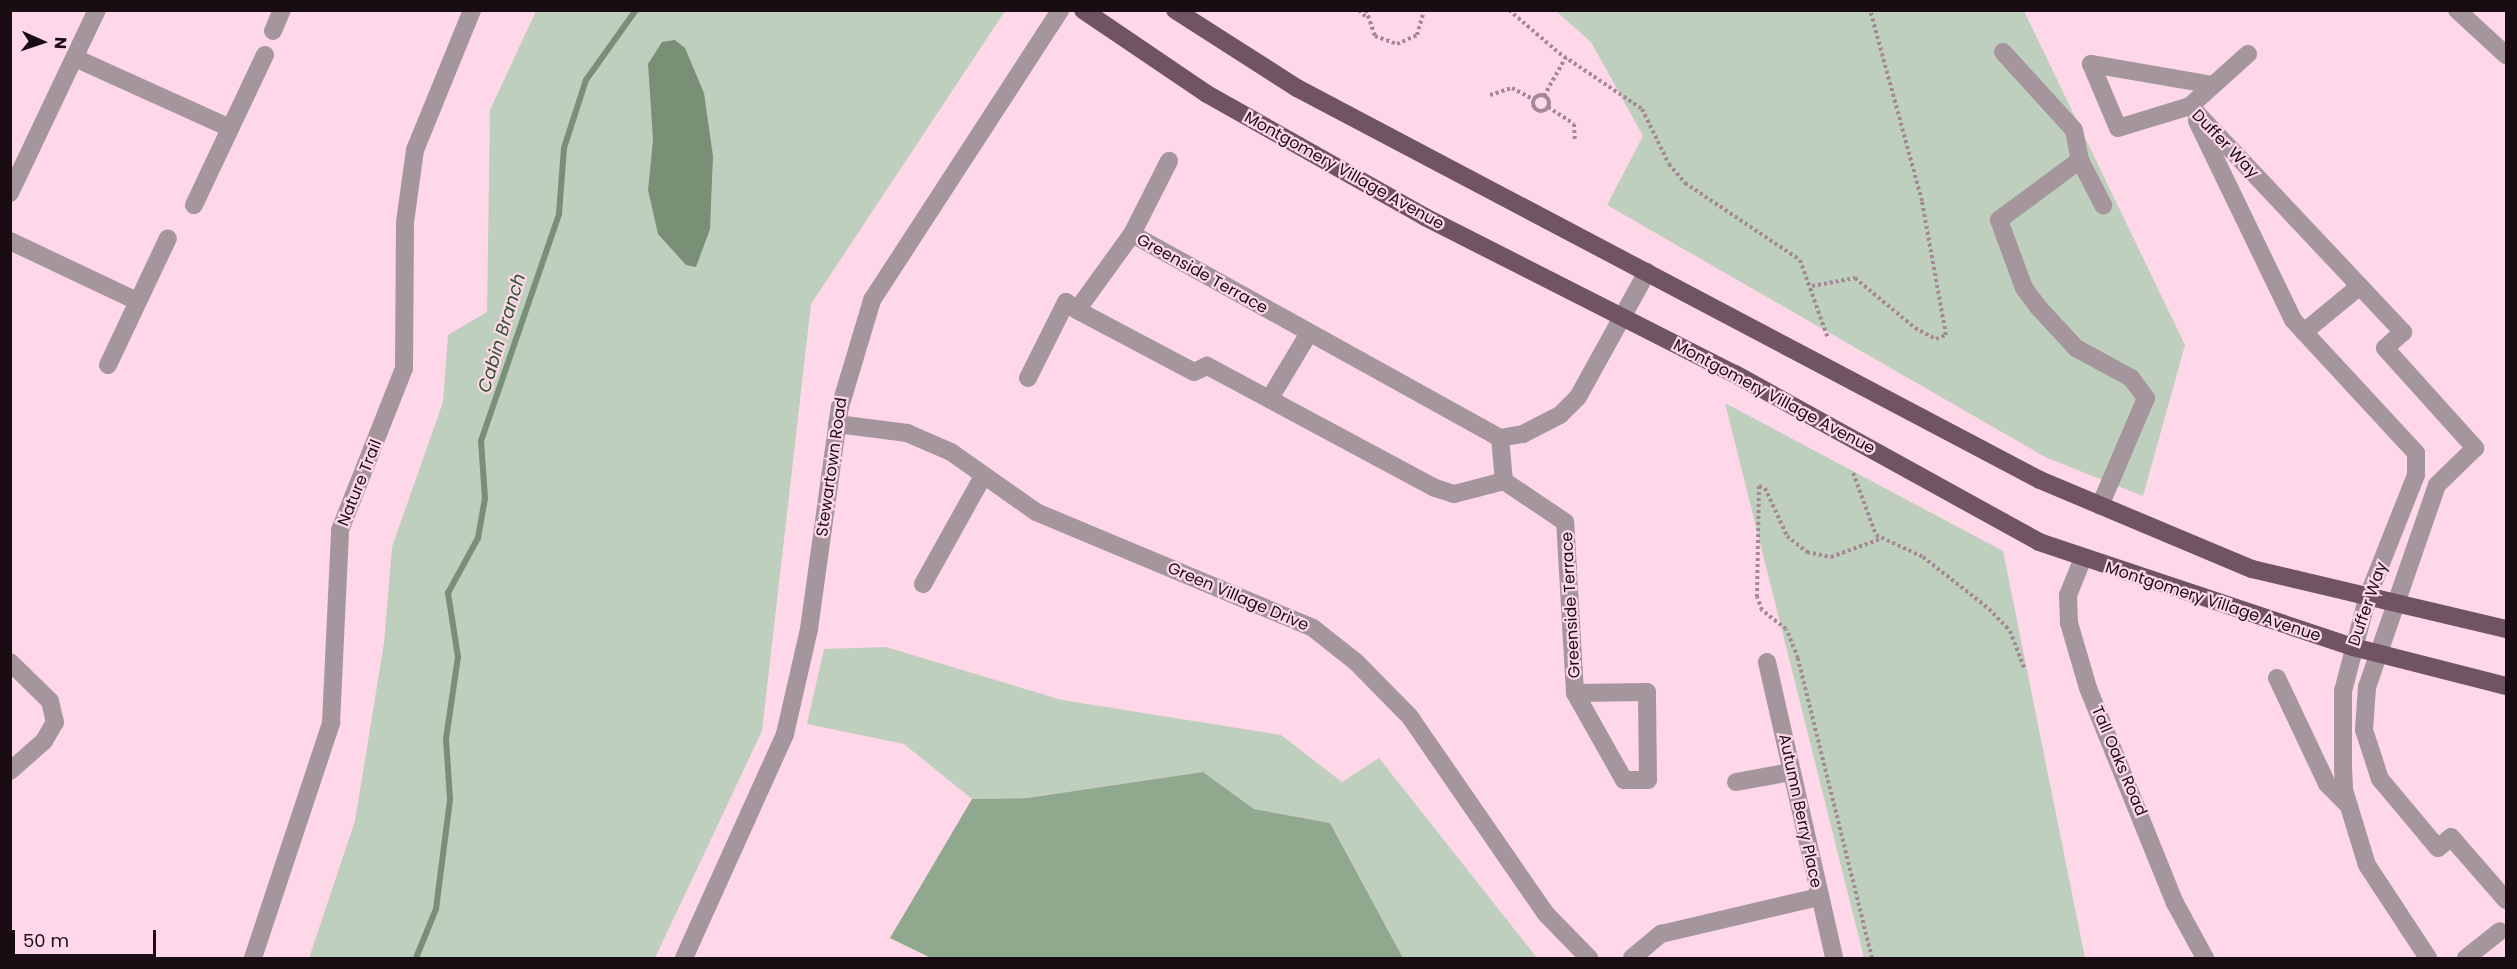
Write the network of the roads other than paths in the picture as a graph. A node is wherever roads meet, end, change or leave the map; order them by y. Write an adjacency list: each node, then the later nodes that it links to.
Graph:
1 (97, 10): 13 (street)
2 (282, 10): 8 (street)
3 (472, 10): 61 (street, Nature Trail)
4 (1060, 10): 35 (street, Stewartown Road)
5 (1083, 10): 29 (main road, Montgomery Village Avenue)
6 (1175, 10): 25 (main road)
7 (2457, 10): 12 (street)
8 (273, 31)
9 (2003, 52): 17 (street)
10 (2248, 54): 14 (street)
11 (265, 55): 16 (street)
12 (2506, 55)
13 (75, 58): 16 (street); 19 (street)
14 (2213, 85): 15 (street); 15 (street)
15 (2190, 106): 26 (street, Duffer Way); 30 (street, Duffer Way)
16 (230, 128): 20 (street)
17 (2080, 160): 21 (street); 39 (street)
18 (1170, 161): 22 (street)
19 (10, 193)
20 (194, 205)
21 (2103, 205)
22 (1132, 234): 28 (street, Greenside Terrace); 31 (street, Greenside Terrace)
23 (168, 238): 27 (street)
24 (10, 241): 27 (street)
25 (1647, 272): 29 (street); 39 (main road)
26 (2360, 286): 30 (street); 43 (street, Duffer Way)
27 (137, 302): 32 (street)
28 (1077, 310): 33 (street); 34 (street)
29 (1623, 318): 36 (street); 40 (main road, Montgomery Village Avenue)
30 (2304, 332): 42 (street, Duffer Way)
31 (1308, 333): 34 (street); 36 (street, Greenside Terrace)
32 (108, 365)
33 (1028, 378)
34 (1270, 398): 38 (street)
35 (837, 424): 37 (street, Green Village Drive); 62 (street, Stewartown Road)
36 (1500, 438): 38 (street)
37 (982, 477): 41 (street); 63 (street, Green Village Drive)
38 (1504, 481): 51 (street, Greenside Terrace)
39 (2100, 506): 42 (main road)
40 (2083, 558): 45 (main road, Montgomery Village Avenue); 66 (street, Tall Oaks Road)
41 (923, 584)
42 (2367, 599): 43 (main road); 45 (street, Duffer Way)
43 (2394, 606): 44 (main road); 46 (street, Duffer Way)
44 (2506, 629)
45 (2353, 647): 46 (main road, Montgomery Village Avenue); 53 (street, Duffer Way)
46 (2381, 653): 50 (main road, Montgomery Village Avenue); 52 (street, Duffer Way)
47 (10, 662): 54 (street)
48 (1767, 662): 55 (street, Autumn Berry Place)
49 (2277, 678): 57 (street)
50 (2506, 686)
51 (1575, 693): 51 (street, Greenside Terrace)
52 (2369, 758): 53 (street); 59 (street, Duffer Way)
53 (2343, 768): 57 (street, Duffer Way)
54 (10, 771)
55 (1791, 772): 56 (street); 58 (street, Autumn Berry Place)
56 (1736, 782)
57 (2349, 807): 67 (street, Duffer Way)
58 (1819, 897): 64 (street); 65 (street, Autumn Berry Place)
59 (2506, 900)
60 (2504, 931): 68 (street)
61 (253, 958)
62 (684, 958)
63 (1589, 958)
64 (1632, 958)
65 (1834, 958)
66 (2205, 958)
67 (2428, 958)
68 (2466, 958)

